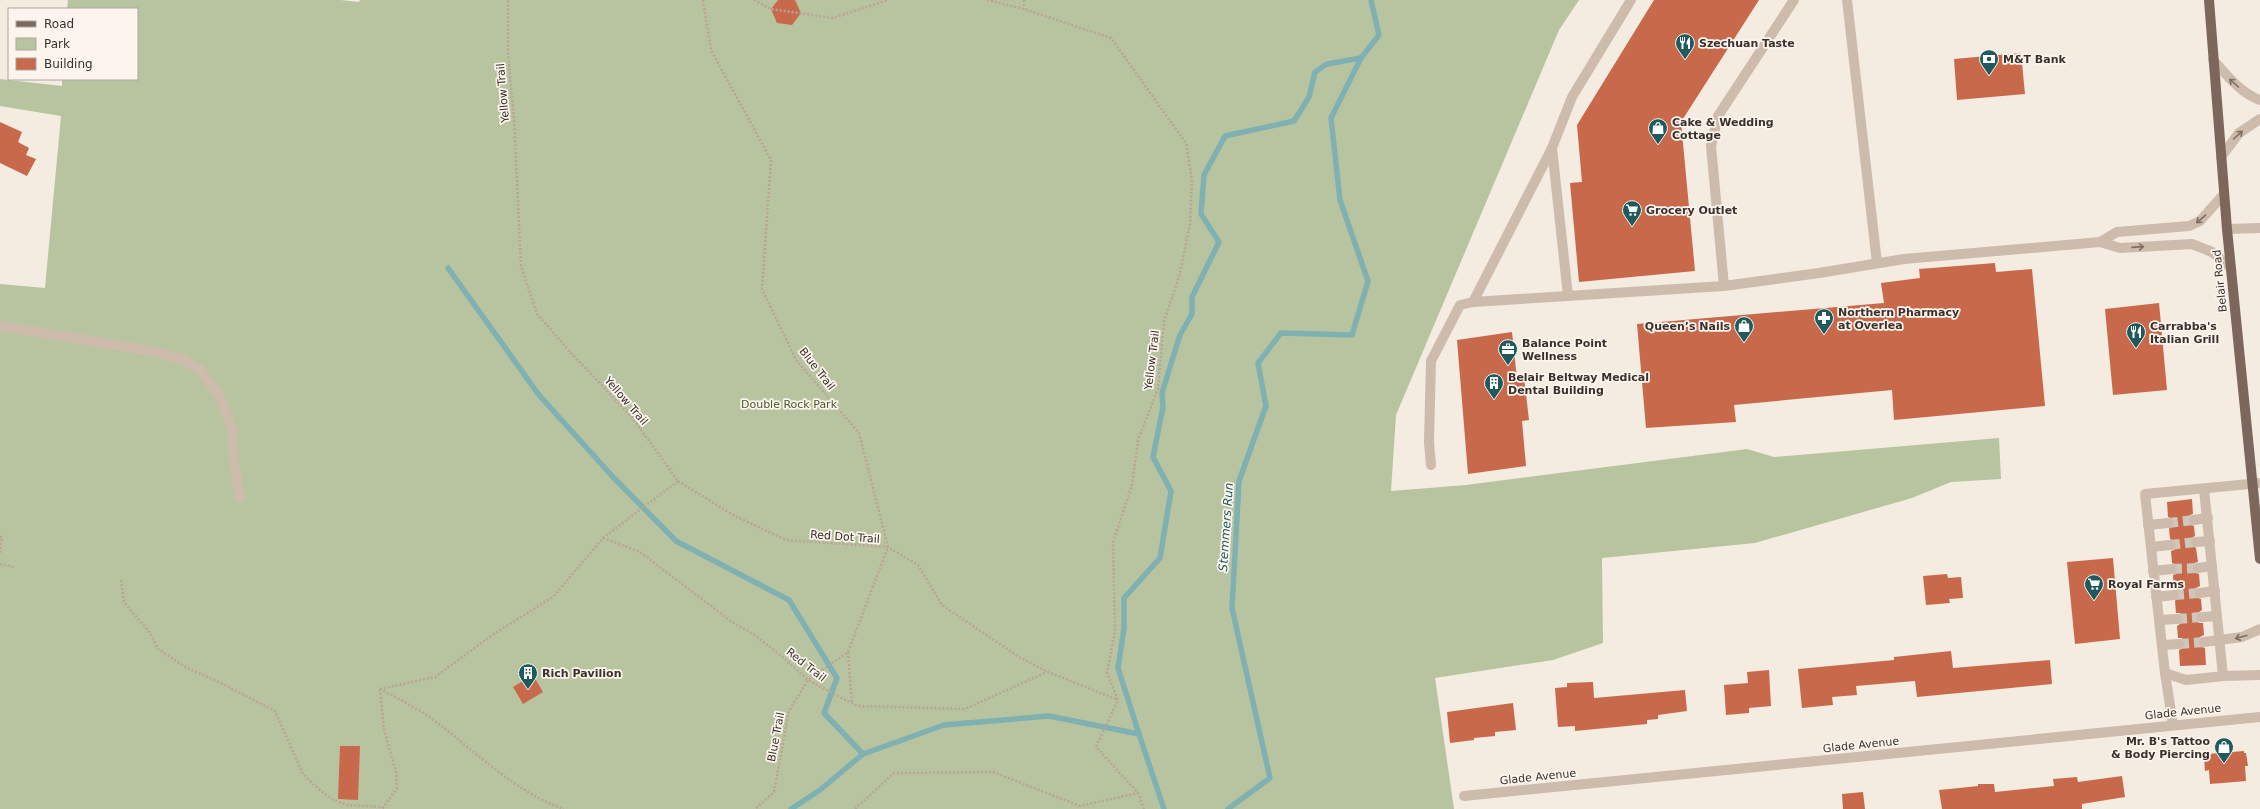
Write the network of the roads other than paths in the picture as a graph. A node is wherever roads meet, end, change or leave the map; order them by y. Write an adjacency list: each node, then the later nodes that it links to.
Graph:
1 (1631, 0): 8 (street)
2 (1794, 0): 16 (street)
3 (1847, 0): 14 (street)
4 (2209, 0): 5 (main road, Belair Road)
5 (2213, 60): 6 (street, one-way to 5); 9 (main road, Belair Road)
6 (2260, 100)
7 (2260, 119): 9 (street, one-way to 7)
8 (1552, 148): 17 (street); 18 (street)
9 (2221, 157): 10 (main road, Belair Road)
10 (2224, 194): 12 (main road, Belair Road); 13 (street, one-way to 13)
11 (2260, 228): 12 (street)
12 (2227, 229): 15 (main road, Belair Road)
13 (2100, 242): 14 (street); 15 (street, one-way to 15)
14 (1877, 263): 16 (street)
15 (2230, 268): 21 (main road, Belair Road)
16 (1724, 286): 17 (street)
17 (1568, 296): 18 (street)
18 (1473, 302): 20 (street)
19 (0, 326): 23 (street)
20 (1431, 465)
21 (2257, 483): 22 (street); 32 (main road, Belair Road)
22 (2204, 489): 24 (street); 27 (street)
23 (240, 498)
24 (2208, 518): 25 (street); 28 (street)
25 (2194, 520)
26 (2168, 523): 27 (street)
27 (2148, 525): 31 (street)
28 (2210, 541): 29 (street); 33 (street)
29 (2196, 542)
30 (2170, 546): 31 (street)
31 (2150, 547): 36 (street)
32 (2260, 559)
33 (2212, 566): 34 (street); 37 (street)
34 (2198, 568)
35 (2172, 569): 36 (street)
36 (2153, 570): 40 (street)
37 (2215, 592): 38 (street); 41 (street)
38 (2200, 593)
39 (2174, 595): 40 (street)
40 (2156, 597): 44 (street)
41 (2217, 616): 42 (street); 46 (street)
42 (2202, 617)
43 (2177, 619): 44 (street)
44 (2159, 620): 49 (street)
45 (2260, 629): 46 (street, one-way to 46)
46 (2220, 641): 47 (street); 52 (street)
47 (2204, 642)
48 (2179, 644): 49 (street)
49 (2162, 645): 50 (street)
50 (2165, 673): 52 (street); 54 (street)
51 (2260, 675): 52 (street)
52 (2223, 676)
53 (2260, 717): 54 (street, Glade Avenue)
54 (2173, 725): 55 (street, Glade Avenue)
55 (1464, 796)

